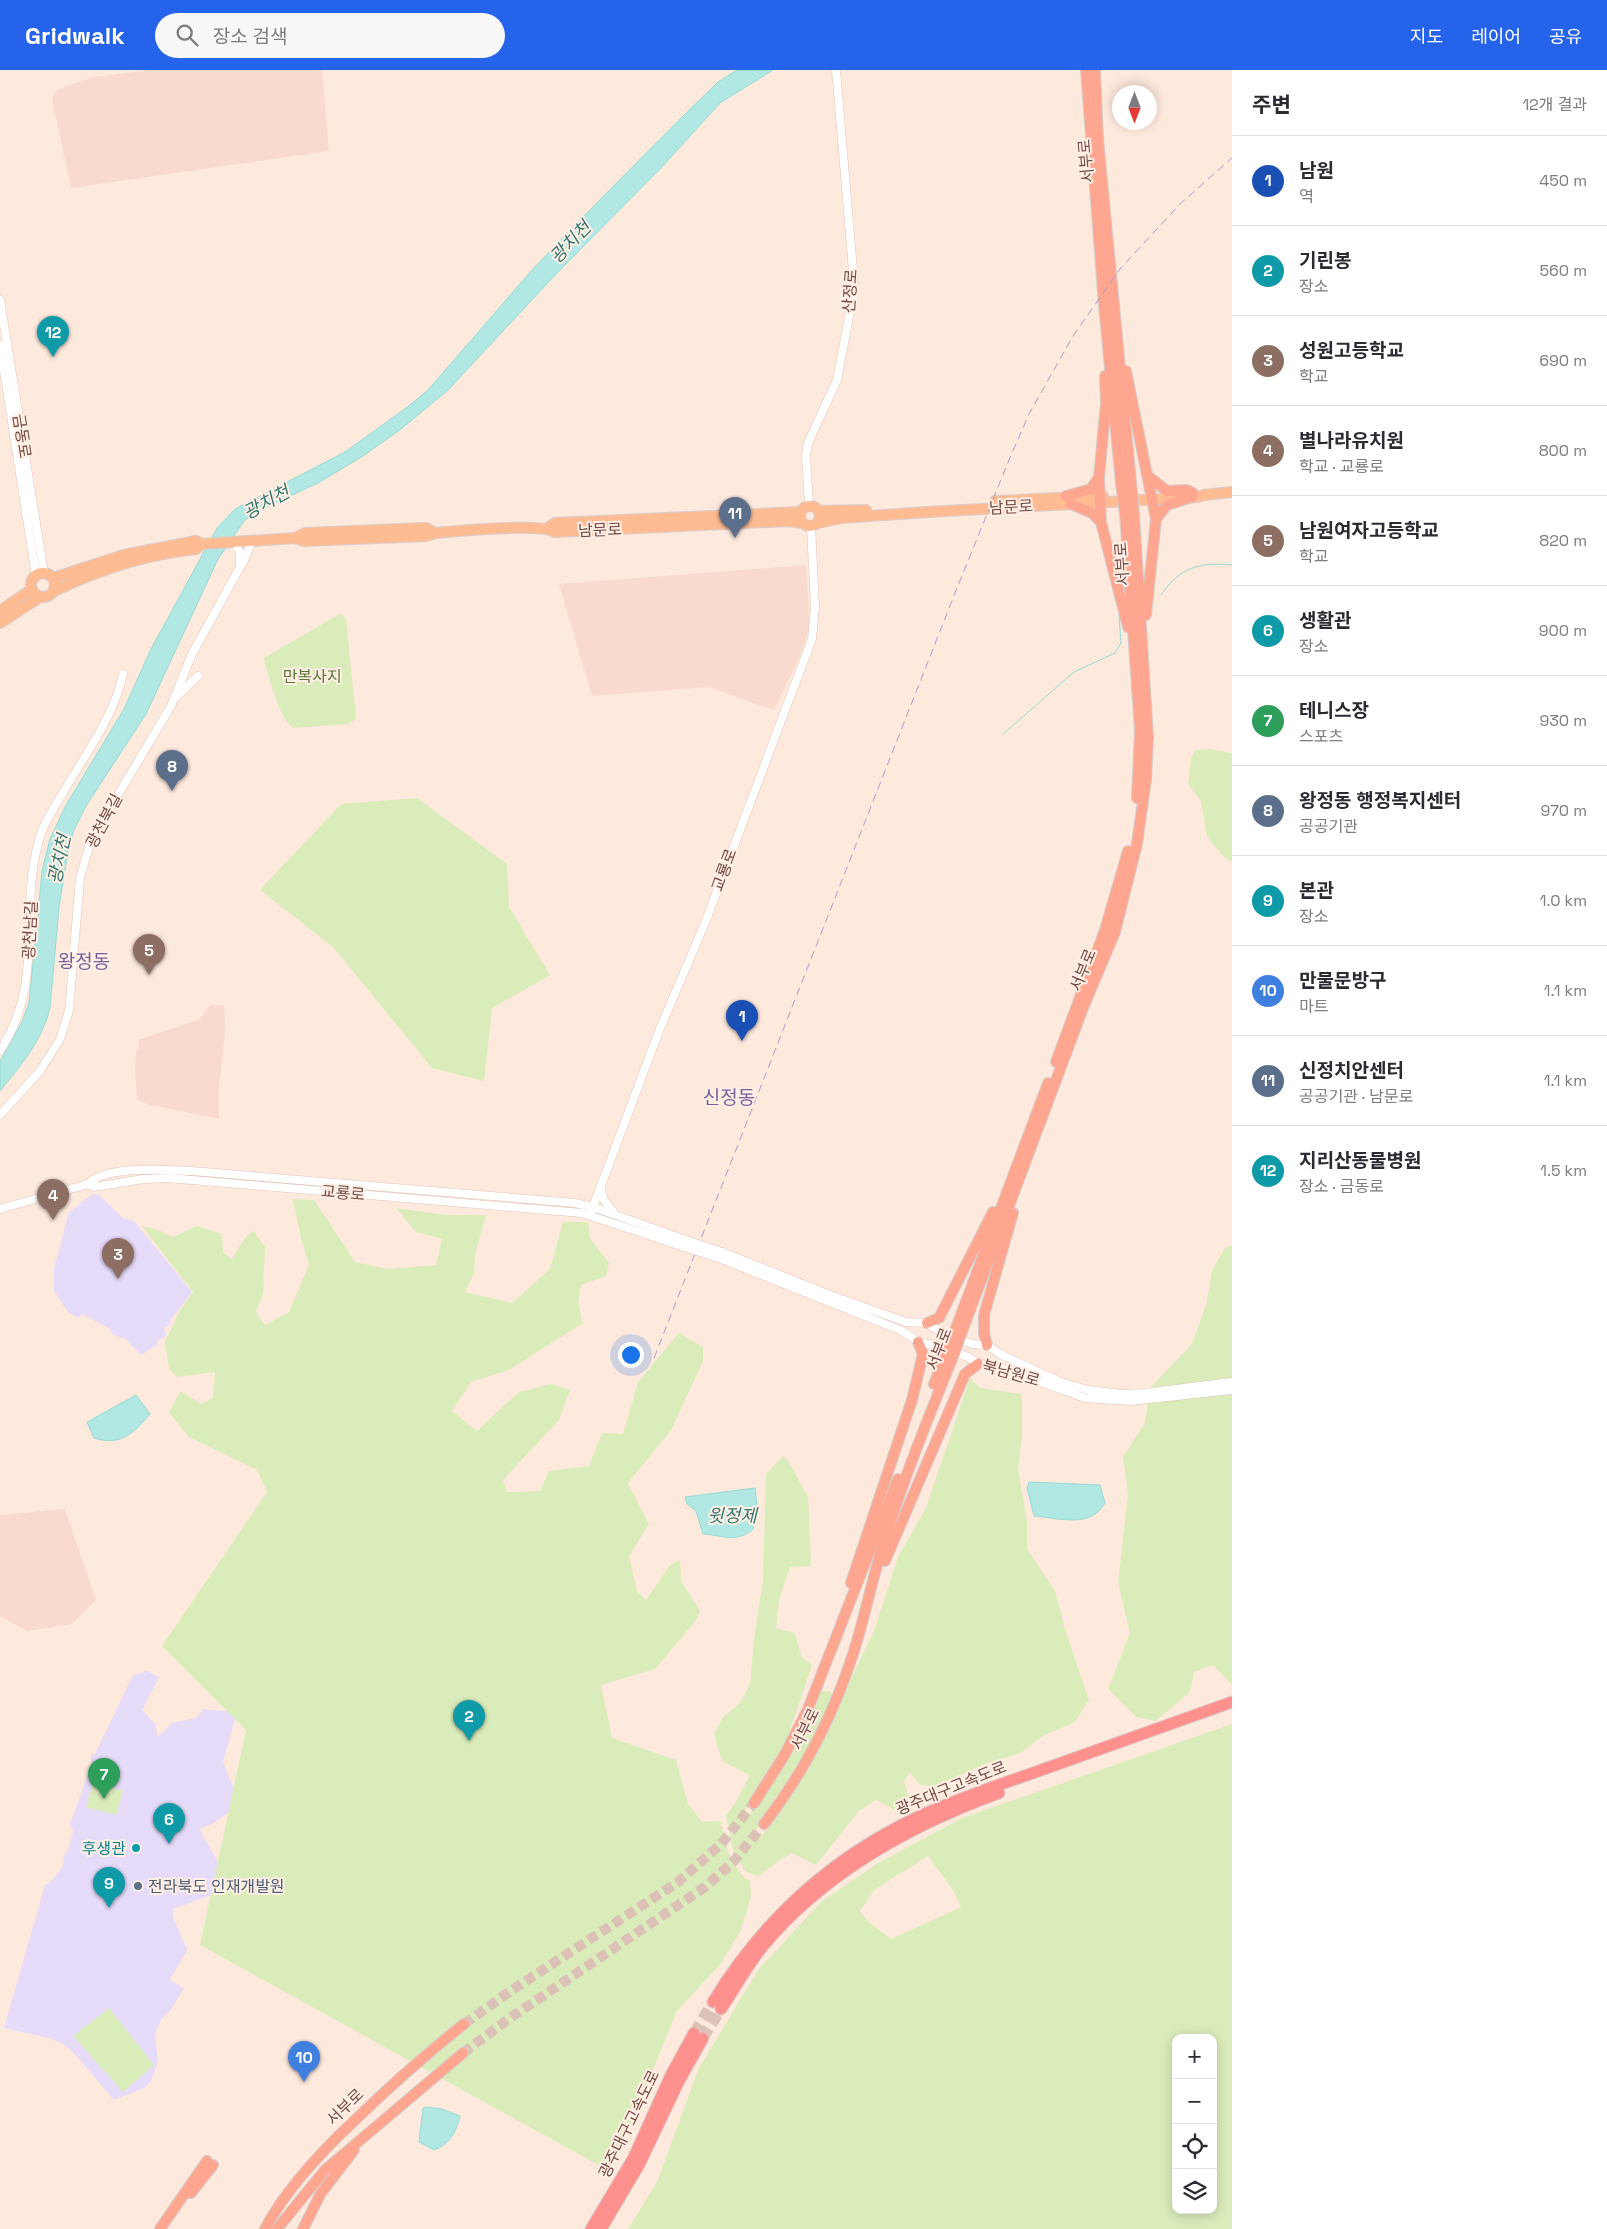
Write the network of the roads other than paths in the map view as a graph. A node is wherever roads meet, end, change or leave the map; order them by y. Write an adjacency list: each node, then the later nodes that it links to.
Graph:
1 (836, 70): 14 (street, 산정로)
2 (1086, 70): 5 (highway, 서부로)
3 (1095, 70): 5 (highway, 서부로)
4 (0, 300): 21 (street, 금동로)
5 (1109, 304): 7 (highway); 8 (highway); 29 (highway, 서부로, bridge)
6 (0, 345): 21 (street, 금동로)
7 (1099, 477): 12 (highway); 13 (highway)
8 (1149, 477): 10 (highway); 11 (highway)
9 (1232, 492): 10 (main road, 남문로)
10 (1192, 495): 11 (main road, 남문로); 15 (highway)
11 (1152, 497): 12 (main road, 남문로); 15 (highway)
12 (1100, 499): 13 (main road, 남문로); 16 (highway)
13 (1068, 500): 14 (main road, 남문로); 14 (main road, 남문로); 16 (highway)
14 (808, 518): 17 (main road, 남문로); 34 (street, 교룡로)
15 (1156, 519): 29 (highway)
16 (1101, 522): 29 (highway)
17 (252, 541): 18 (main road, 남문로); 20 (street, 광천북길)
18 (234, 542): 19 (main road, 남문로); 20 (street)
19 (125, 559): 21 (main road); 23 (main road)
20 (240, 564): 30 (street, 광천북길)
21 (44, 576): 22 (main road, 금동로); 23 (main road, 금동로)
22 (32, 589): 24 (main road); 25 (main road)
23 (54, 591): 24 (main road)
24 (40, 596): 26 (main road)
25 (0, 611)
26 (0, 623)
27 (123, 674): 31 (street, 광천남길)
28 (198, 676): 30 (street)
29 (1141, 682): 33 (highway, 서부로)
30 (175, 697): 32 (street, 광천북길)
31 (0, 1051)
32 (0, 1115)
33 (1038, 1119): 40 (highway); 42 (highway); 43 (highway, 서부로, bridge)
34 (601, 1187): 36 (street, 교룡로); 37 (street)
35 (0, 1210): 36 (street, 교룡로)
36 (592, 1211): 37 (street); 38 (street)
37 (616, 1215): 38 (street)
38 (685, 1244): 39 (street, bridge)
39 (721, 1255): 40 (street, 북남원로); 41 (street, 북남원로)
40 (923, 1323): 41 (street); 42 (street, 북남원로)
41 (917, 1340): 44 (street, 북남원로); 49 (highway)
42 (988, 1346): 44 (street); 45 (street, 북남원로)
43 (948, 1358): 47 (highway, 서부로); 49 (highway, 서부로)
44 (981, 1365): 46 (street, 북남원로); 47 (highway)
45 (1232, 1382)
46 (1232, 1390)
47 (856, 1644): 52 (highway, 서부로)
48 (1232, 1702): 50 (highway, 광주대구고속도로)
49 (808, 1709): 51 (highway, 서부로)
50 (1232, 1710)
51 (754, 1803)
52 (764, 1824)
53 (464, 2024): 56 (highway, 서부로)
54 (463, 2053): 55 (highway, 서부로)
55 (367, 2134): 59 (highway, 서부로); 60 (highway)
56 (265, 2228)
57 (160, 2229): 58 (highway)
58 (167, 2229)
59 (277, 2229)
60 (303, 2229)
61 (591, 2229): 62 (highway, 광주대구고속도로)
62 (601, 2229)

